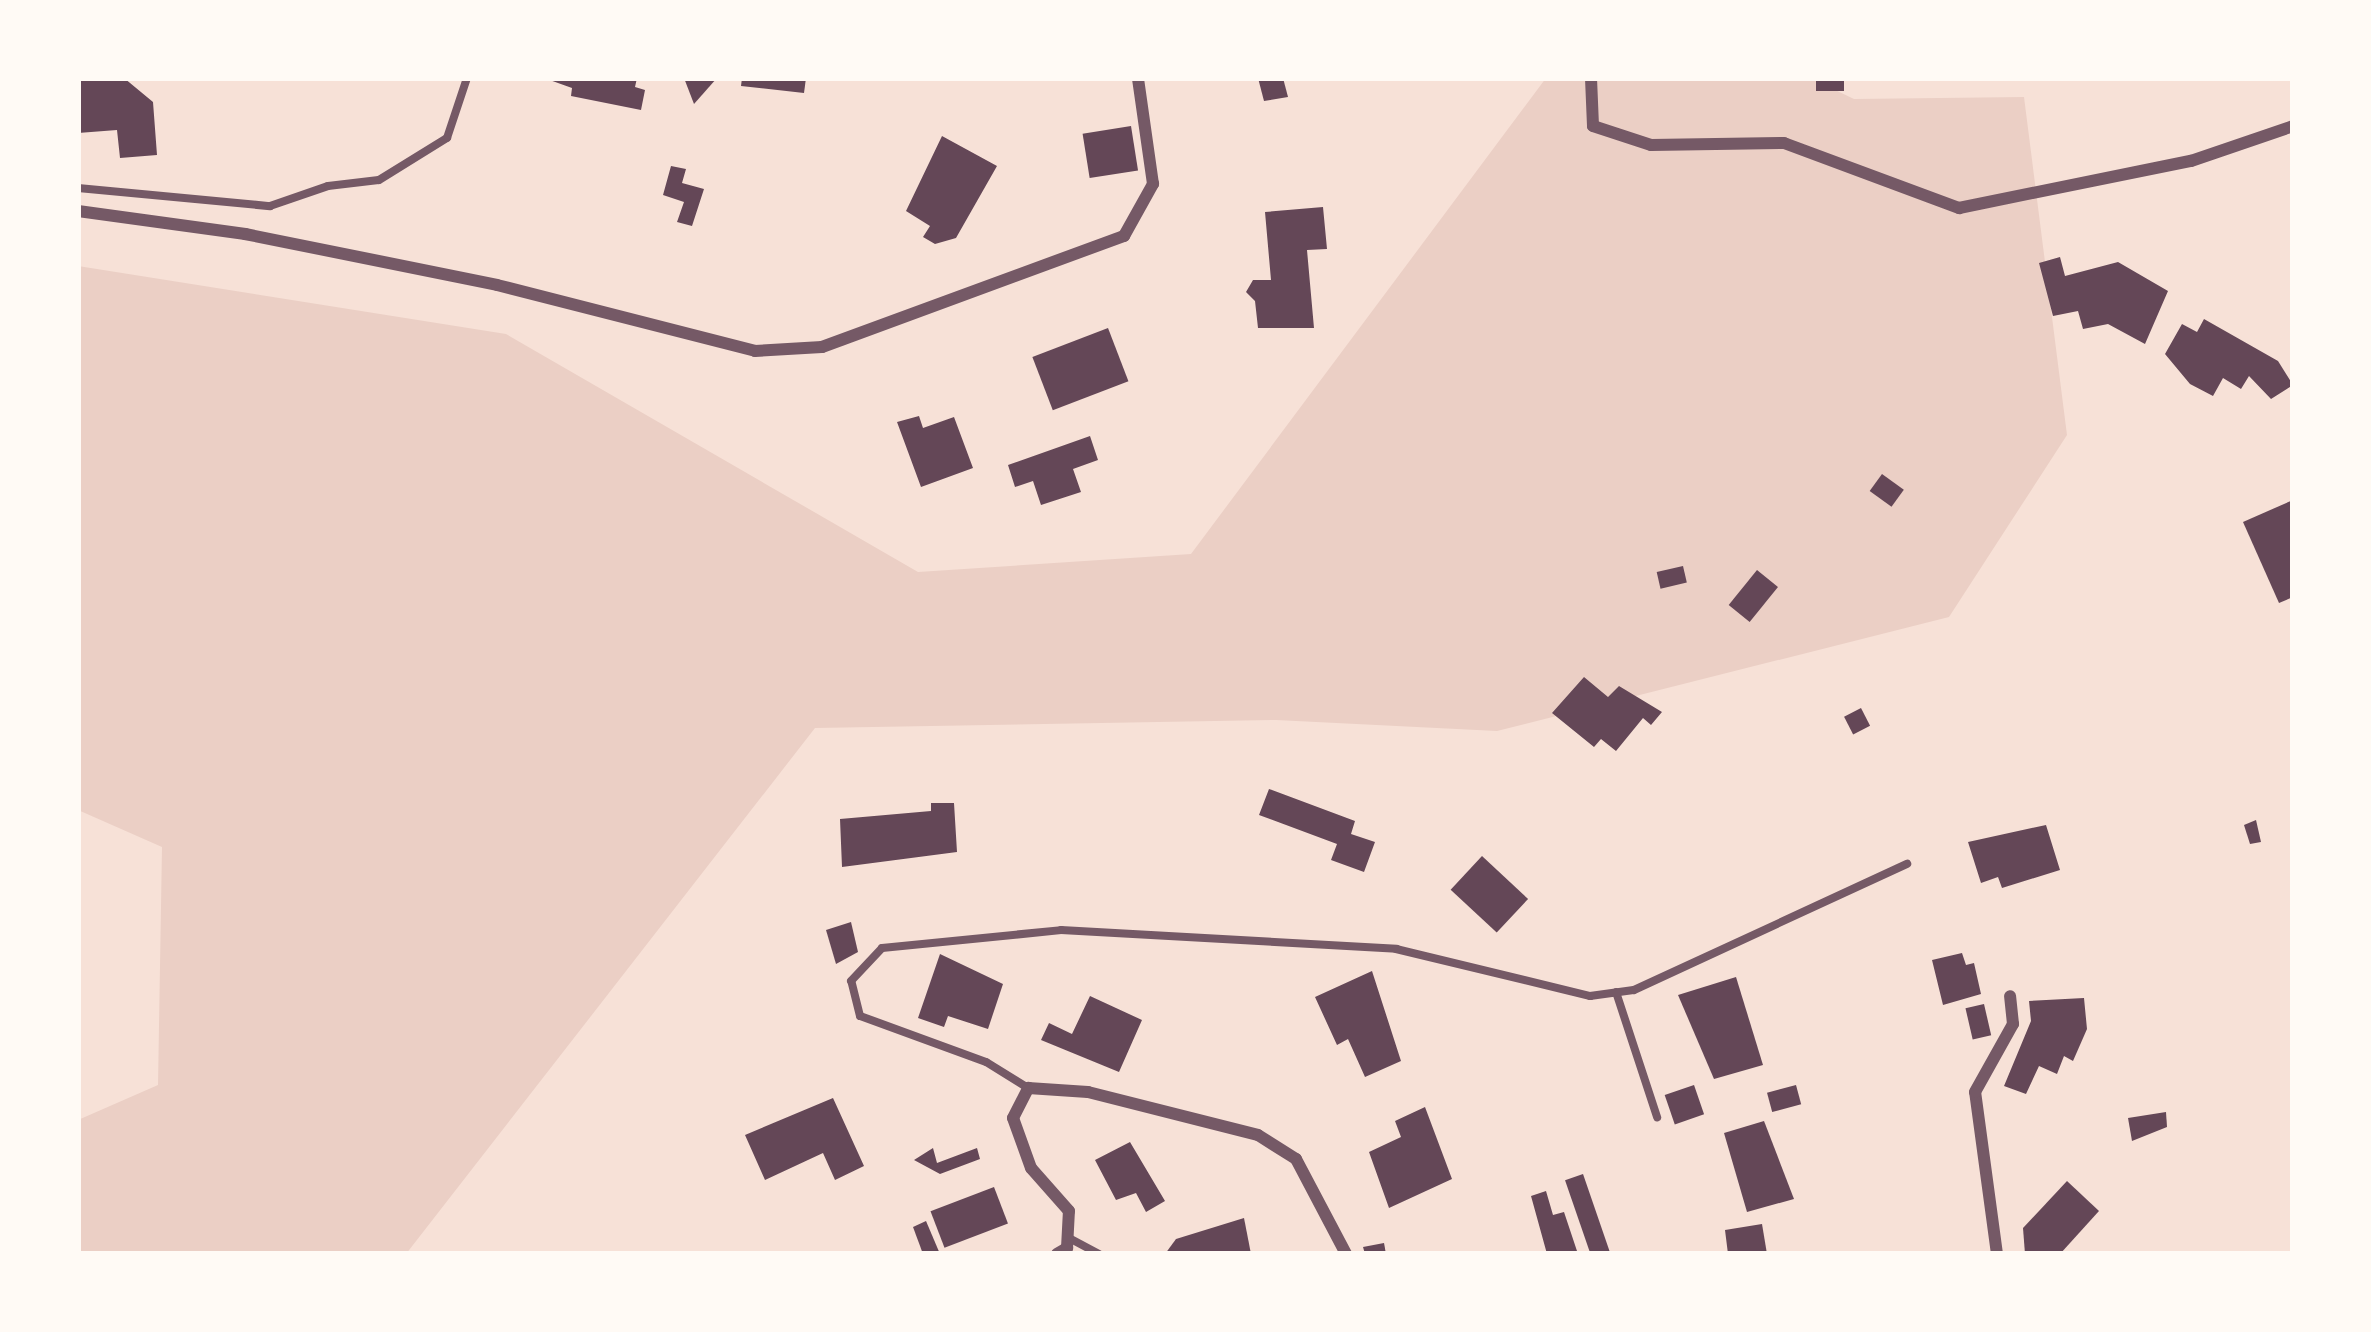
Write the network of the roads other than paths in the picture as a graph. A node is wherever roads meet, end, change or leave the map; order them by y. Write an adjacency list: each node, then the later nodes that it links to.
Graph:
1 (467, 78): 5 (lane)
2 (1138, 78): 6 (street)
3 (1592, 78): 4 (street)
4 (2293, 126)
5 (78, 188)
6 (78, 211)
7 (1907, 864): 8 (lane)
8 (1616, 992): 10 (lane); 11 (lane)
9 (2010, 996): 16 (street)
10 (1028, 1088): 12 (street); 15 (street)
11 (1657, 1117)
12 (1067, 1238): 13 (street); 14 (lane)
13 (1057, 1254)
14 (1100, 1254)
15 (1346, 1254)
16 (1997, 1254)

